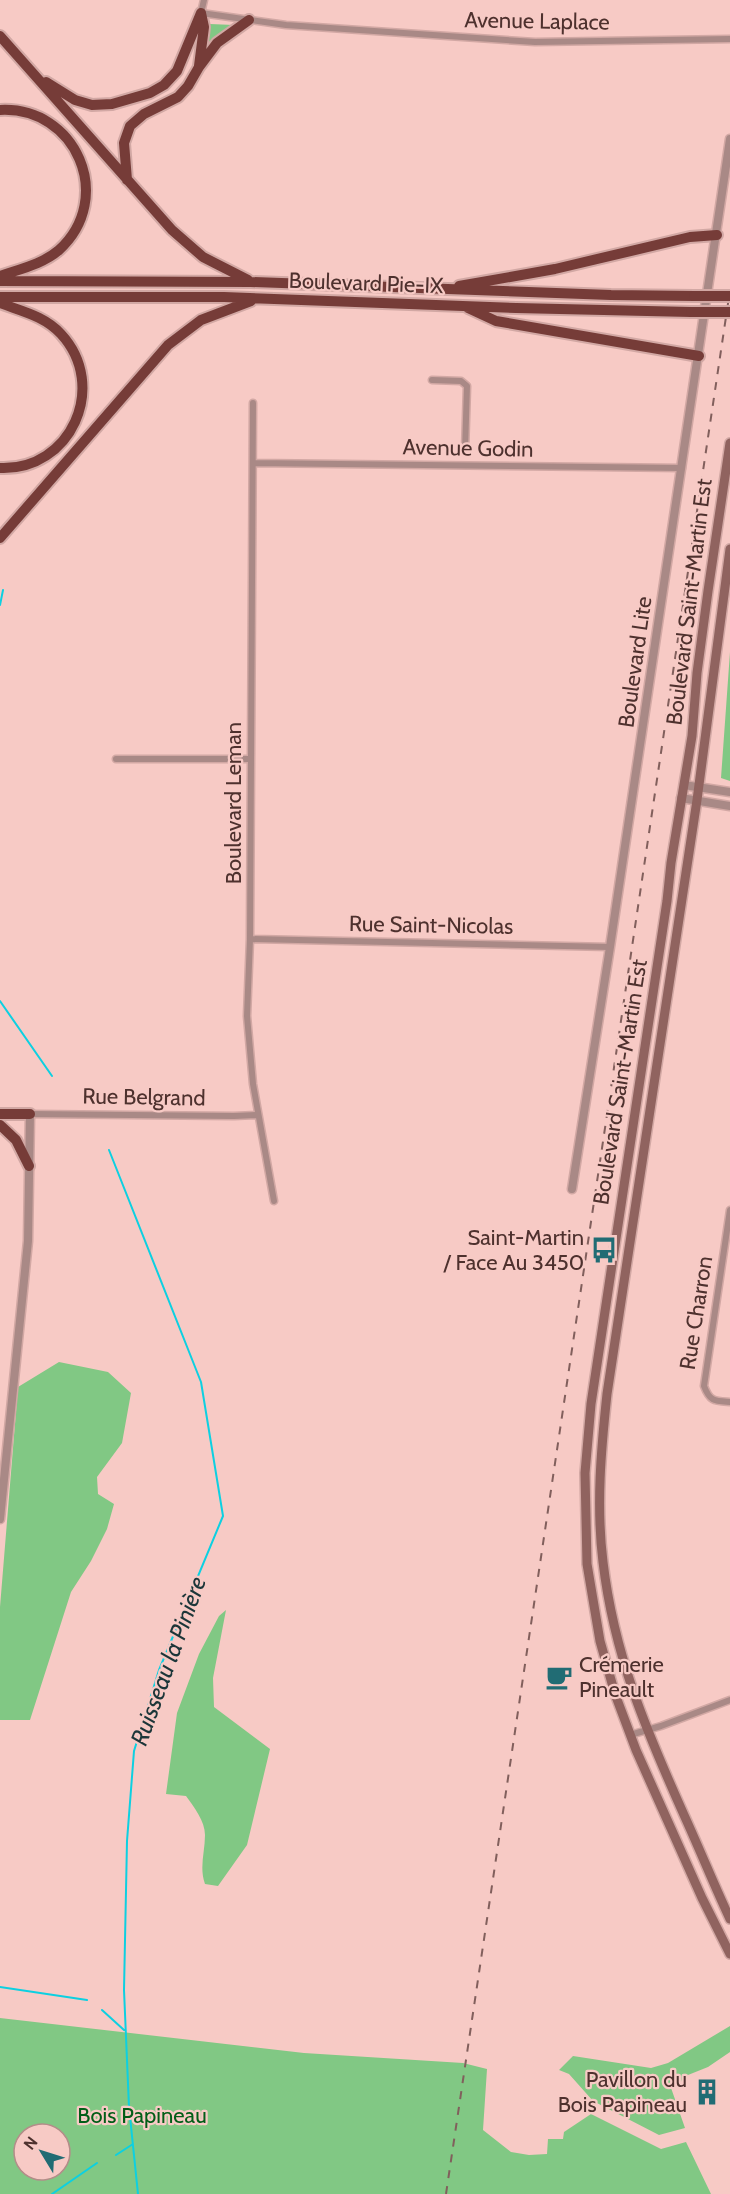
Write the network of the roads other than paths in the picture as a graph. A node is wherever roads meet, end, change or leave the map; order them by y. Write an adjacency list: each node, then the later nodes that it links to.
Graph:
1 (204, 0): 2 (street)
2 (201, 13): 3 (street, Avenue Laplace); 6 (highway); 7 (highway)
3 (249, 20): 5 (street, Avenue Laplace); 6 (highway)
4 (0, 36): 7 (highway)
5 (730, 39)
6 (199, 67): 10 (highway)
7 (35, 76): 10 (highway)
8 (0, 110): 12 (highway)
9 (730, 139): 11 (street, Boulevard Lite)
10 (127, 180): 14 (highway)
11 (717, 235): 15 (highway); 22 (street, Boulevard Lite)
12 (0, 276)
13 (0, 281): 14 (highway, Boulevard Pie-IX)
14 (251, 282): 15 (highway, Boulevard Pie-IX)
15 (441, 289): 16 (highway, Boulevard Pie-IX, bridge)
16 (730, 296)
17 (0, 297): 18 (highway, Boulevard Pie-IX)
18 (256, 299): 20 (highway, Boulevard Pie-IX); 30 (highway)
19 (0, 303): 28 (highway)
20 (462, 306): 21 (highway, Boulevard Pie-IX, bridge); 22 (highway)
21 (730, 312)
22 (699, 356): 29 (street, Boulevard Lite)
23 (432, 380): 26 (street)
24 (253, 403): 27 (street, Boulevard Leman)
25 (730, 443): 34 (main road, Boulevard Saint-Martin Est)
26 (465, 450)
27 (253, 463): 29 (street, Avenue Godin); 33 (street, Boulevard Leman)
28 (0, 468)
29 (682, 468): 41 (street, Boulevard Lite)
30 (0, 538)
31 (730, 549): 35 (main road, Boulevard Saint-Martin Est)
32 (116, 759): 33 (street)
33 (251, 759): 40 (street, Boulevard Leman)
34 (684, 785): 35 (street); 37 (main road, Boulevard Saint-Martin Est)
35 (699, 787): 36 (street); 38 (main road, Boulevard Saint-Martin Est)
36 (730, 792)
37 (681, 798): 38 (street); 54 (main road, Boulevard Saint-Martin Est)
38 (697, 800): 39 (street); 53 (main road, Boulevard Saint-Martin Est)
39 (730, 806)
40 (250, 939): 41 (street, Rue Saint-Nicolas); 44 (street, Boulevard Leman)
41 (610, 947): 47 (street, Boulevard Lite)
42 (0, 1114): 43 (highway)
43 (30, 1114): 44 (street, Rue Belgrand); 46 (street)
44 (258, 1115): 48 (street, Boulevard Leman)
45 (0, 1125): 46 (highway)
46 (29, 1166): 51 (street)
47 (572, 1190)
48 (274, 1201)
49 (730, 1210): 50 (street, Rue Charron)
50 (730, 1402)
51 (0, 1519)
52 (730, 1700): 53 (street)
53 (646, 1731): 54 (street); 55 (main road, Boulevard Saint-Martin Est)
54 (630, 1735): 56 (main road, Boulevard Saint-Martin Est)
55 (730, 1919)
56 (730, 1954)

